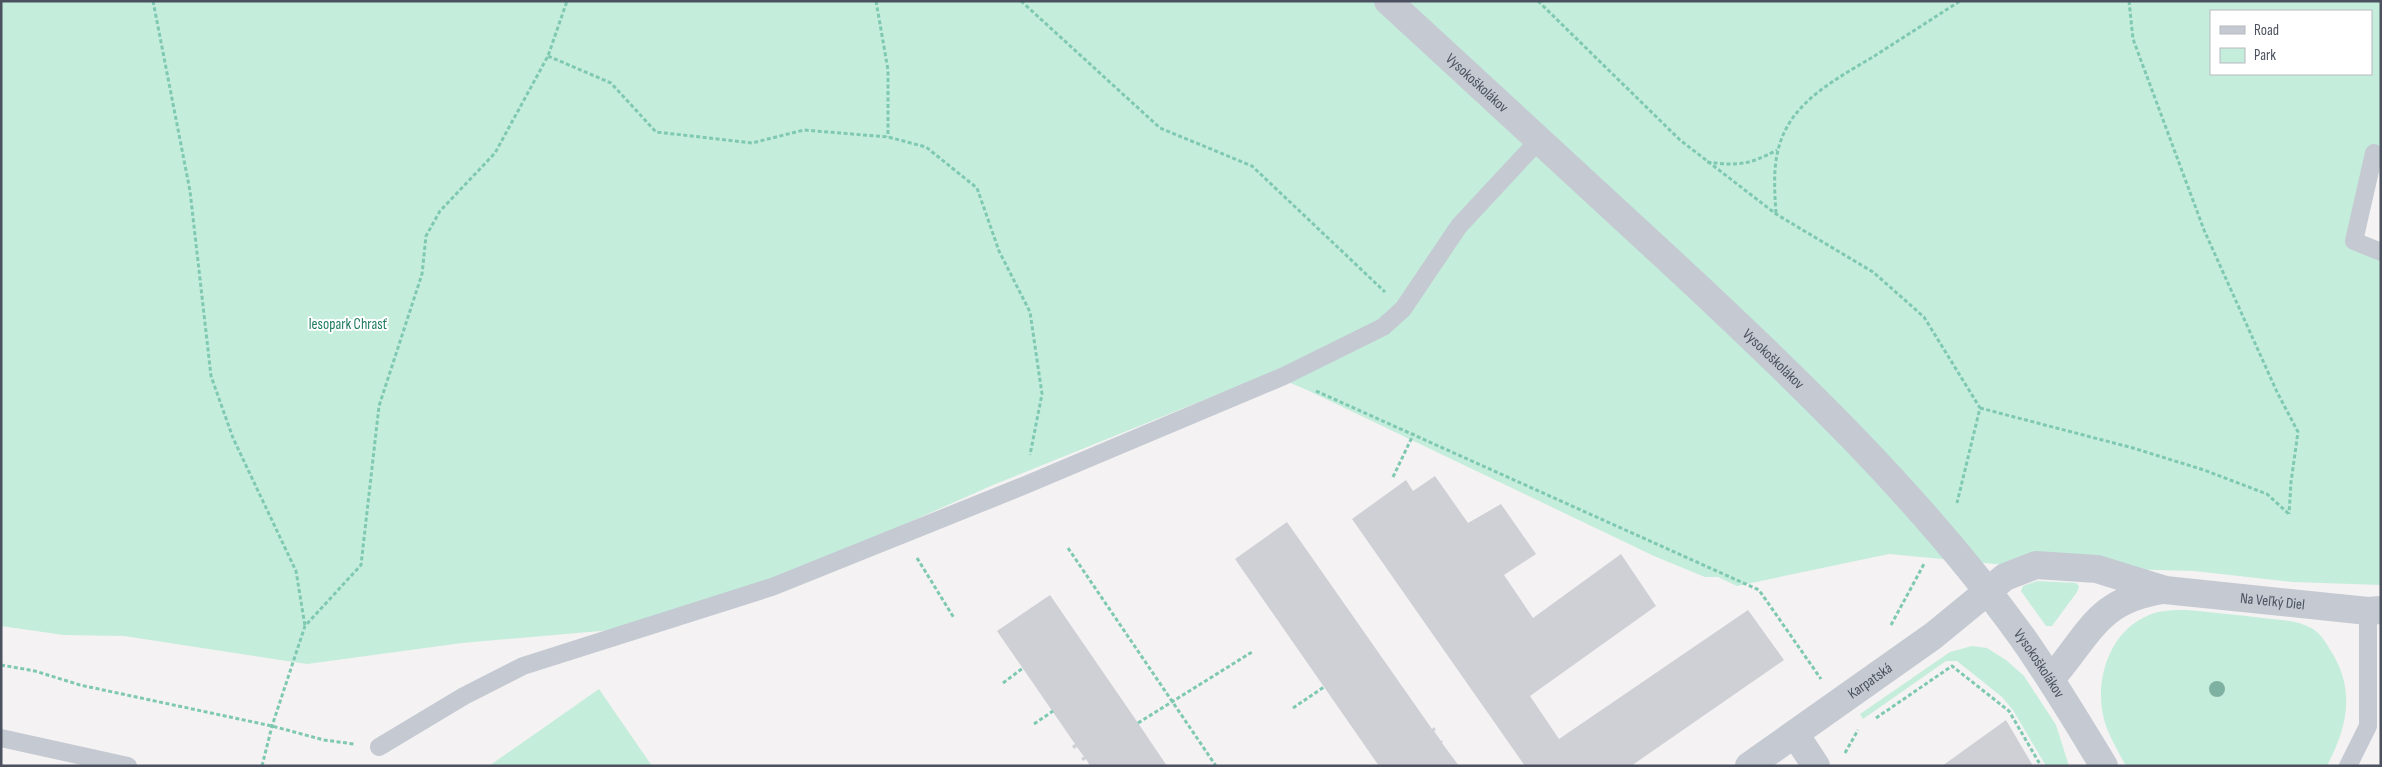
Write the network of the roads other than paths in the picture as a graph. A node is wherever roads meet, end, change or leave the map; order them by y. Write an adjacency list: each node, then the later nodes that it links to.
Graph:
1 (1388, 1): 2 (street, Vysokoškolákov)
2 (1539, 140): 6 (street, Vysokoškolákov); 11 (lane)
3 (2374, 153): 4 (lane)
4 (2381, 252)
5 (2165, 590): 6 (street, Na Veľký Diel); 7 (street, Na Veľký Diel); 8 (street, Na Veľký Diel)
6 (1988, 593): 8 (street, Vysokoškolákov); 9 (street, Karpatská)
7 (2374, 610): 16 (lane)
8 (2051, 679): 15 (street, Vysokoškolákov)
9 (1795, 734): 13 (street, Karpatská); 14 (street)
10 (1, 738): 12 (lane)
11 (379, 748)
12 (128, 766)
13 (1749, 766)
14 (1816, 766)
15 (2104, 766)
16 (2348, 766)

